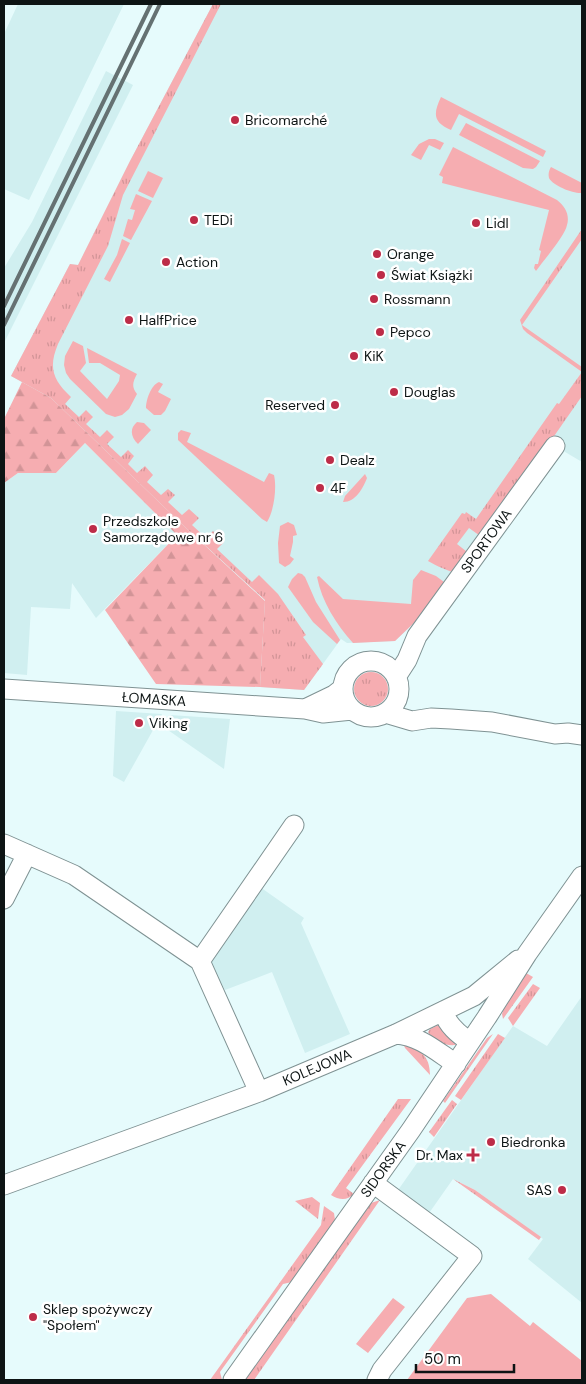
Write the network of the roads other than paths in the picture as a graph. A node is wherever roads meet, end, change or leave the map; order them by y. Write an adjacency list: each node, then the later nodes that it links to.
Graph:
1 (555, 446): 2 (street, SPORTOWA)
2 (393, 679): 4 (street); 7 (street); 8 (street)
3 (4, 688): 5 (street, ŁOMASKA)
4 (343, 688): 5 (street); 6 (street)
5 (305, 709): 6 (street, ŁOMASKA)
6 (352, 710): 7 (street)
7 (385, 713): 8 (street)
8 (431, 718): 9 (street)
9 (555, 734): 10 (street); 11 (street)
10 (582, 735)
11 (582, 748)
12 (294, 825): 18 (street)
13 (4, 844): 14 (street)
14 (27, 854): 16 (street); 18 (street)
15 (582, 876): 17 (street, KOLEJOWA)
16 (4, 899)
17 (527, 954): 19 (street, KOLEJOWA); 21 (street, SIDORSKA)
18 (200, 961): 23 (street)
19 (443, 1011): 20 (street, KOLEJOWA); 21 (street)
20 (396, 1034): 22 (street); 23 (street, KOLEJOWA)
21 (470, 1042): 22 (street, SIDORSKA)
22 (456, 1064): 24 (street, SIDORSKA)
23 (259, 1092): 25 (street, KOLEJOWA)
24 (372, 1184): 26 (street, SIDORSKA); 27 (street)
25 (4, 1185)
26 (233, 1380)
27 (377, 1380)

